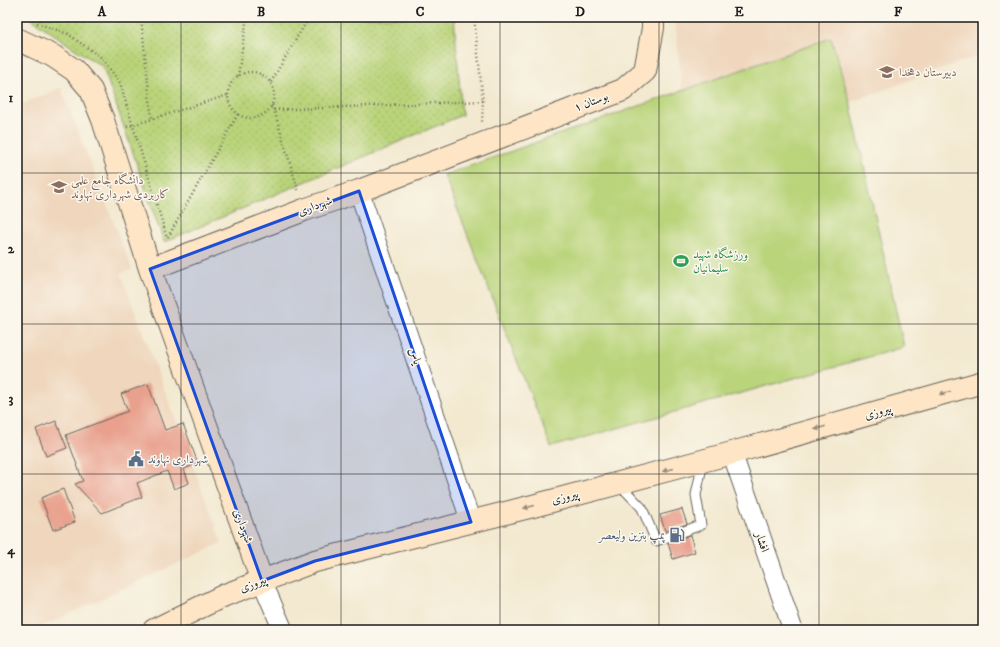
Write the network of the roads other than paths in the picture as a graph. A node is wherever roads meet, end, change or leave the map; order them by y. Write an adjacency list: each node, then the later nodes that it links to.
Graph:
1 (653, 17): 3 (street, بوستان ۱)
2 (17, 39): 5 (street, شهرداری)
3 (481, 144): 4 (street, شهرداری)
4 (359, 191): 5 (street, شهرداری); 10 (street, یاس)
5 (150, 269): 11 (street, شهرداری)
6 (983, 382): 7 (street, پیروزی, one-way to 7)
7 (732, 453): 8 (street, پیروزی); 14 (street, افشار)
8 (704, 461): 9 (street, پیروزی, one-way to 9); 9 (lane)
9 (618, 483): 10 (street, پیروزی, one-way to 10)
10 (471, 522): 11 (street, پیروزی)
11 (262, 581): 12 (street, پیروزی); 13 (street)
12 (154, 630)
13 (283, 630)
14 (793, 630)

